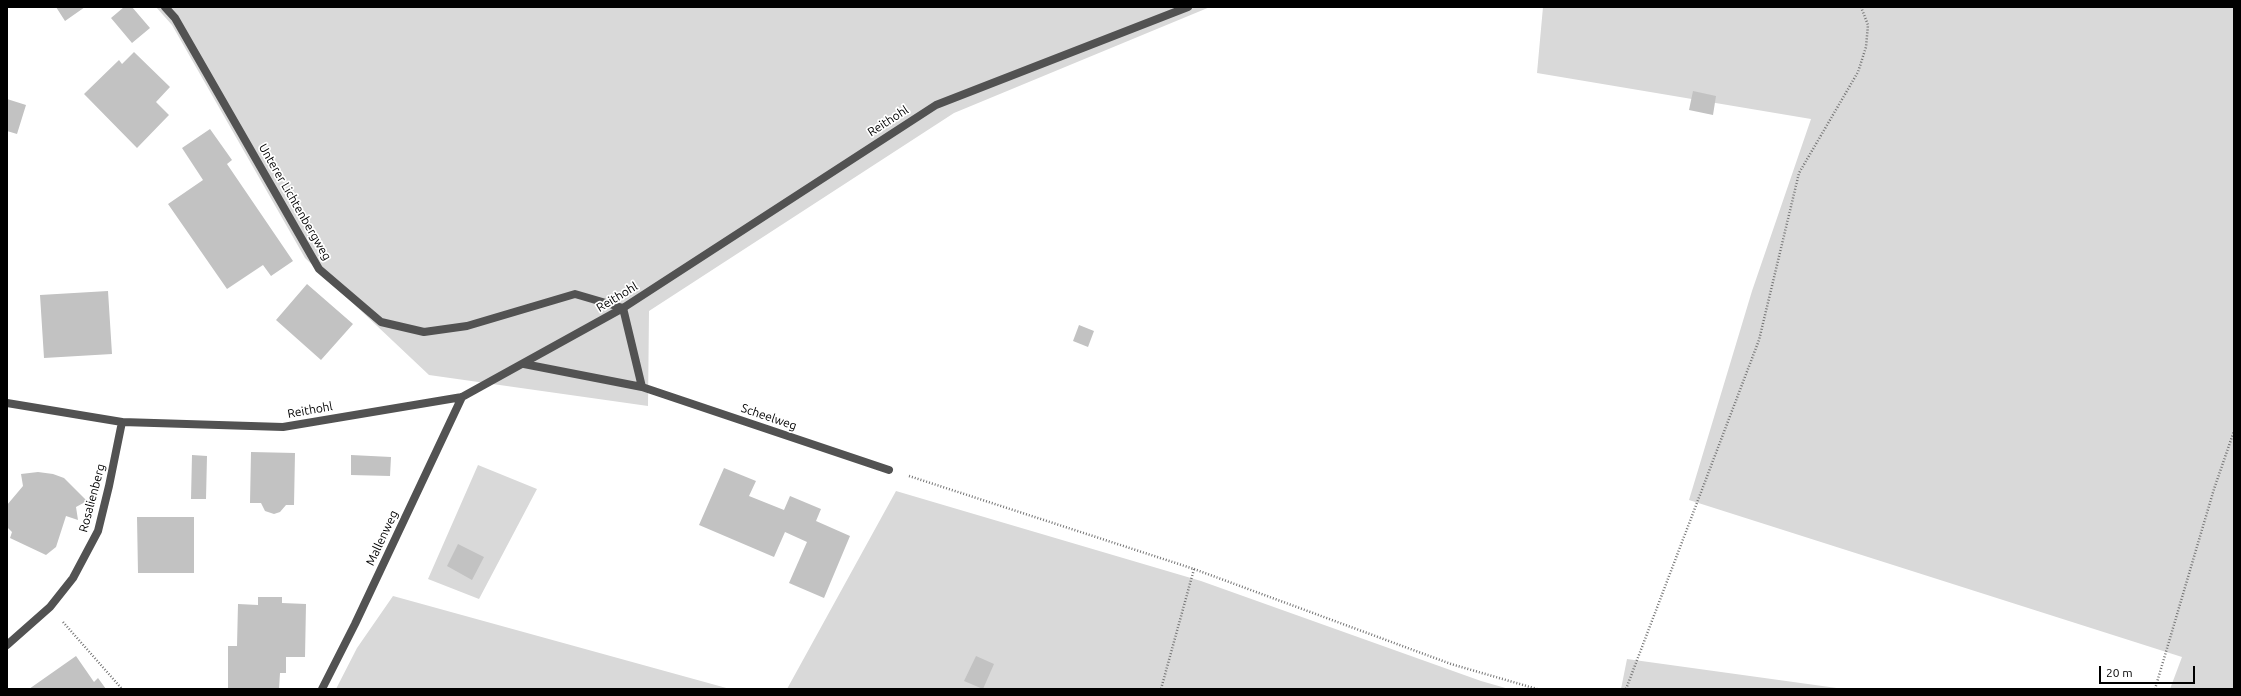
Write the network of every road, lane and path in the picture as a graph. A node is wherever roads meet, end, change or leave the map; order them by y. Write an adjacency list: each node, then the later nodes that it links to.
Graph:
1 (165, 7): 4 (street, Unterer Lichtenbergweg)
2 (1188, 7): 4 (street, Reithohl)
3 (1861, 7): 19 (path)
4 (623, 308): 5 (street, Reithohl); 6 (street)
5 (524, 364): 6 (street, Scheelweg); 7 (street, Reithohl)
6 (642, 387): 11 (street, Scheelweg)
7 (462, 397): 9 (street, Reithohl); 16 (street, Mallenweg)
8 (7, 403): 9 (street, Reithohl)
9 (122, 422): 13 (street, Rosalienberg)
10 (2234, 431): 20 (path)
11 (889, 470): 12 (path)
12 (1194, 569): 17 (path); 18 (path)
13 (50, 607): 14 (street, Rosalienberg); 15 (path)
14 (7, 645)
15 (122, 689)
16 (322, 689)
17 (1161, 689)
18 (1537, 689)
19 (1626, 689)
20 (2155, 689)

